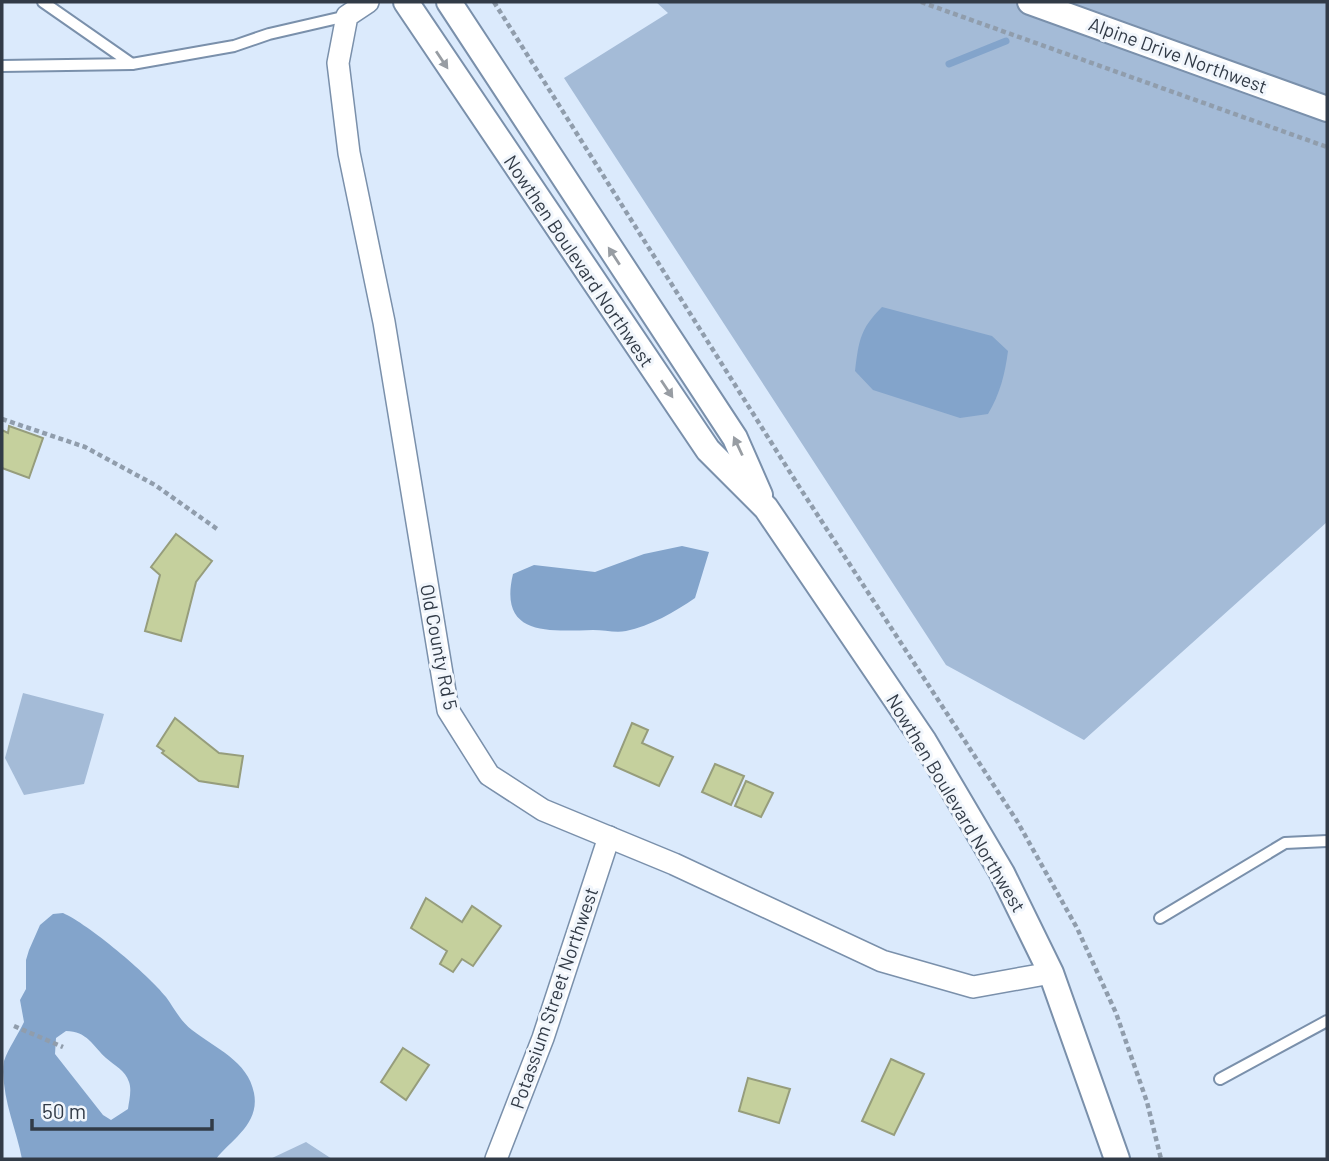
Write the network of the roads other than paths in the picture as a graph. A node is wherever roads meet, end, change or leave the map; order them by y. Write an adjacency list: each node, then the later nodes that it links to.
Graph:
1 (43, 2): 7 (lane)
2 (368, 2): 6 (street)
3 (406, 2): 10 (street, Nowthen Boulevard Northwest, one-way to 10)
4 (449, 2): 10 (street, Nowthen Boulevard Northwest, one-way to 4)
5 (1030, 2): 9 (street, Alpine Drive Northwest)
6 (347, 16): 7 (lane); 11 (street, Old County Rd 5)
7 (132, 64): 8 (lane)
8 (2, 66)
9 (1327, 109)
10 (766, 509): 14 (street, Nowthen Boulevard Northwest)
11 (610, 837): 14 (street, Old County Rd 5); 17 (street, Potassium Street Northwest)
12 (1327, 841): 13 (lane)
13 (1160, 918)
14 (1051, 973): 18 (street, Nowthen Boulevard Northwest)
15 (1327, 1021): 16 (lane)
16 (1220, 1079)
17 (496, 1159)
18 (1116, 1159)

